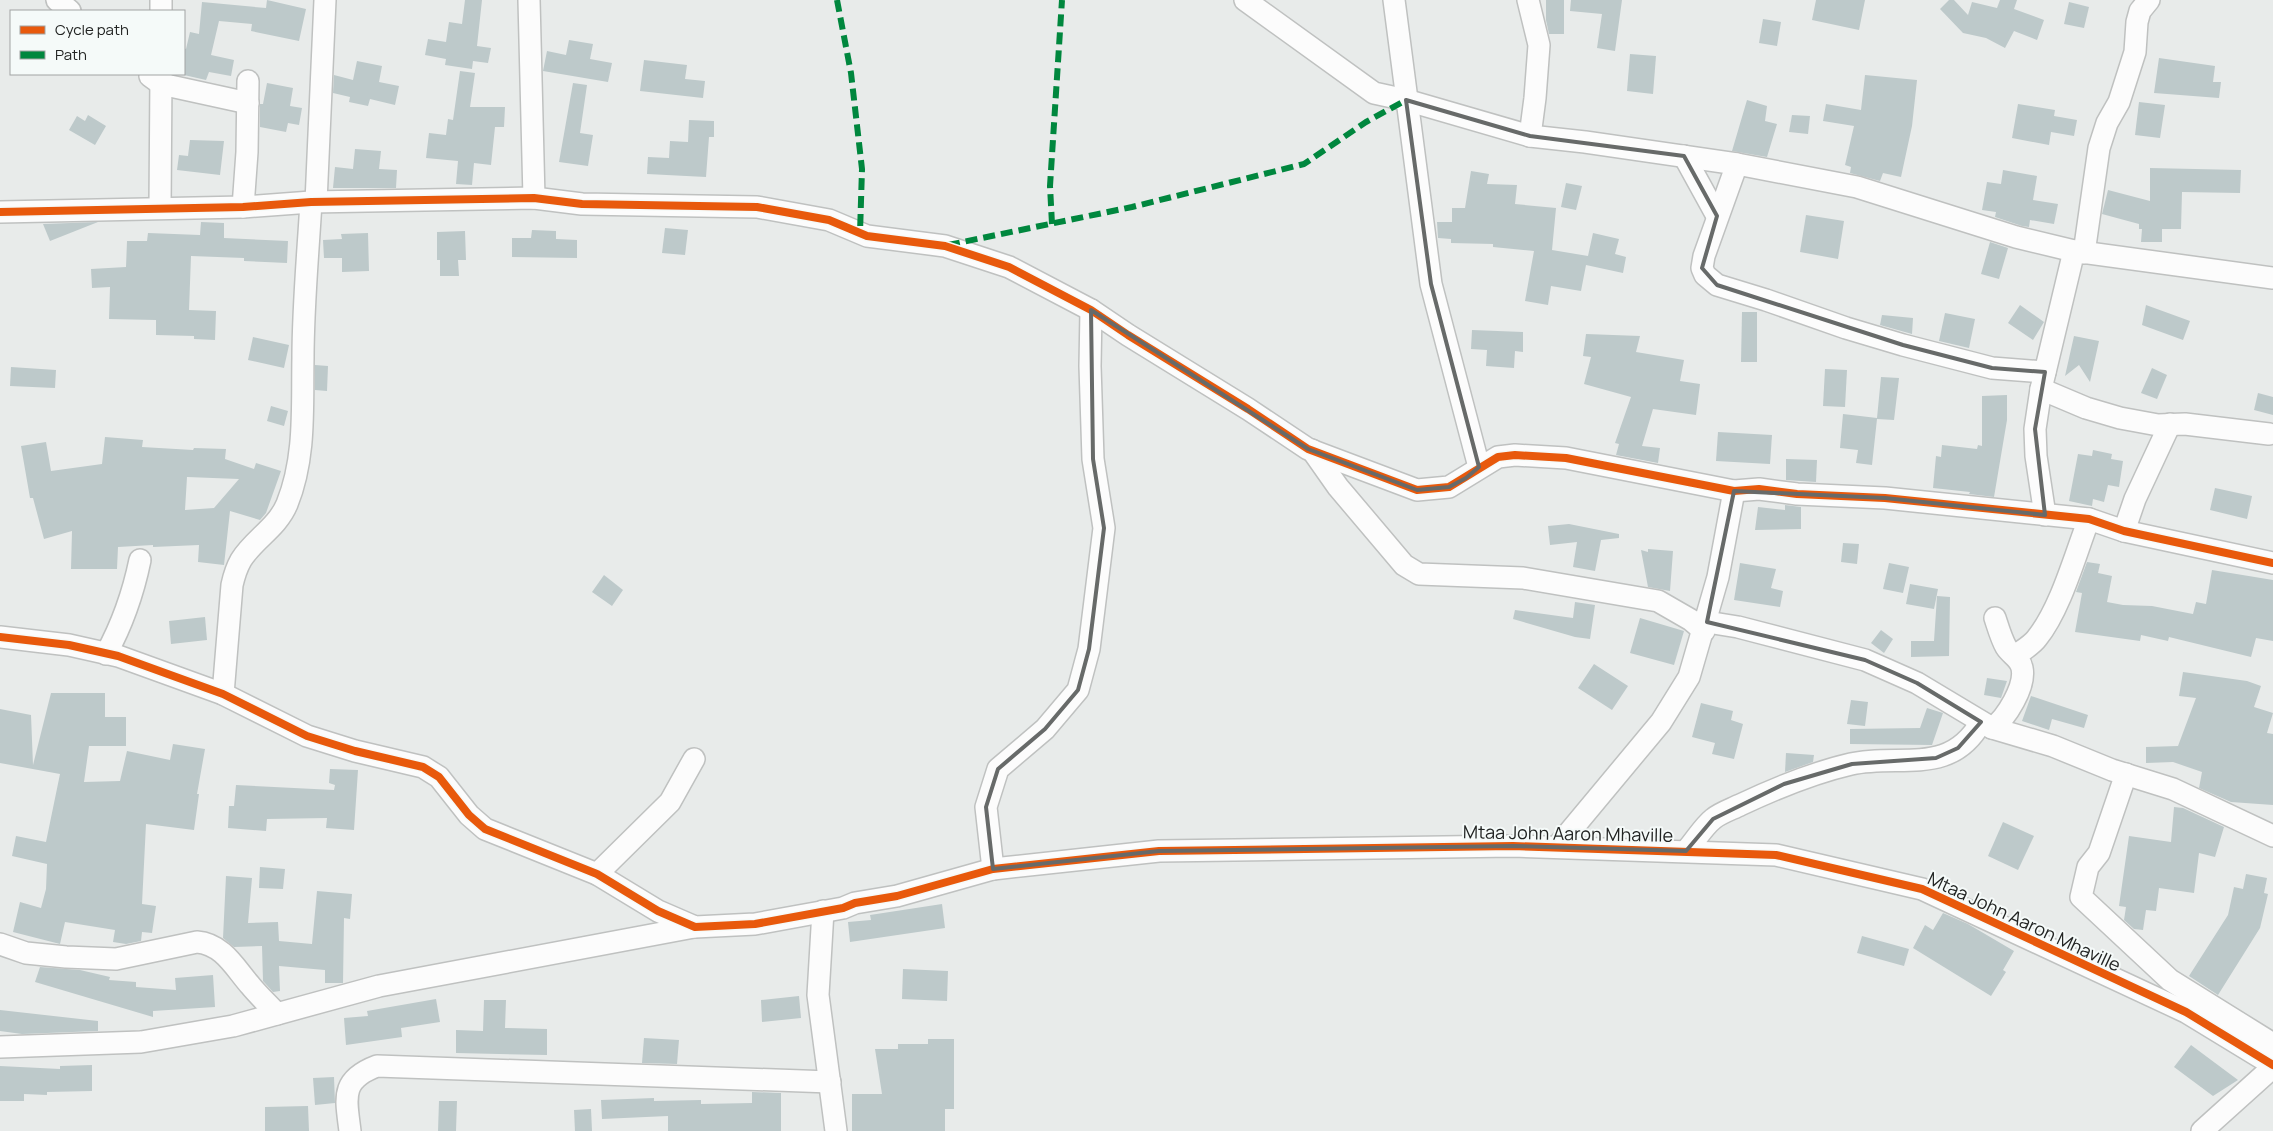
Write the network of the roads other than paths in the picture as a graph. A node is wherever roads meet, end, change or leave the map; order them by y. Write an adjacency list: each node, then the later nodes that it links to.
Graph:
1 (57, 0): 8 (street)
2 (325, 0): 17 (street)
3 (529, 0): 16 (street)
4 (1245, 0): 11 (street)
5 (1394, 0): 11 (street)
6 (1528, 0): 13 (street)
7 (2148, 0): 22 (street)
8 (69, 10)
9 (156, 77): 12 (street); 19 (street)
10 (248, 81): 12 (street)
11 (1406, 100): 13 (street); 29 (street)
12 (248, 103): 18 (street)
13 (1530, 136): 14 (street)
14 (1684, 156): 15 (street); 21 (street)
15 (1737, 164): 21 (street); 22 (street)
16 (534, 198): 17 (street); 24 (street)
17 (313, 202): 18 (street); 41 (street)
18 (243, 206): 19 (street)
19 (160, 208): 20 (street)
20 (0, 212)
21 (1718, 216): 25 (street)
22 (2079, 252): 23 (street); 25 (street)
23 (2273, 278)
24 (1091, 310): 28 (street); 48 (street)
25 (2043, 381): 26 (street); 31 (street)
26 (2170, 424): 27 (street); 33 (street)
27 (2269, 434)
28 (1312, 450): 29 (street); 37 (street)
29 (1480, 467): 30 (street)
30 (1734, 491): 31 (street); 37 (street)
31 (2045, 515): 32 (street)
32 (2089, 519): 33 (street); 40 (street)
33 (2124, 531): 35 (street)
34 (140, 560): 39 (street)
35 (2273, 563)
36 (1994, 618): 40 (street)
37 (1705, 626): 42 (street); 46 (street)
38 (0, 637): 39 (street)
39 (106, 654): 41 (street)
40 (2016, 655): 42 (street)
41 (223, 694): 49 (street)
42 (1986, 725): 44 (street); 47 (street)
43 (694, 760): 49 (street)
44 (2126, 774): 45 (street); 54 (street)
45 (2273, 836)
46 (1557, 847): 47 (street, Mtaa John Aaron Mhaville); 48 (street, Mtaa John Aaron Mhaville)
47 (1686, 851): 56 (street, Mtaa John Aaron Mhaville)
48 (992, 869): 50 (street, Mtaa John Aaron Mhaville)
49 (597, 874): 51 (street)
50 (823, 911): 51 (street, Mtaa John Aaron Mhaville); 57 (street)
51 (695, 927): 53 (street, Mtaa John Aaron Mhaville)
52 (0, 944): 53 (street)
53 (277, 1014): 55 (street, Mtaa John Aaron Mhaville)
54 (2273, 1044)
55 (0, 1047)
56 (2273, 1066): 60 (street)
57 (830, 1082): 58 (street); 59 (street)
58 (350, 1131)
59 (836, 1131)
60 (2202, 1131)

